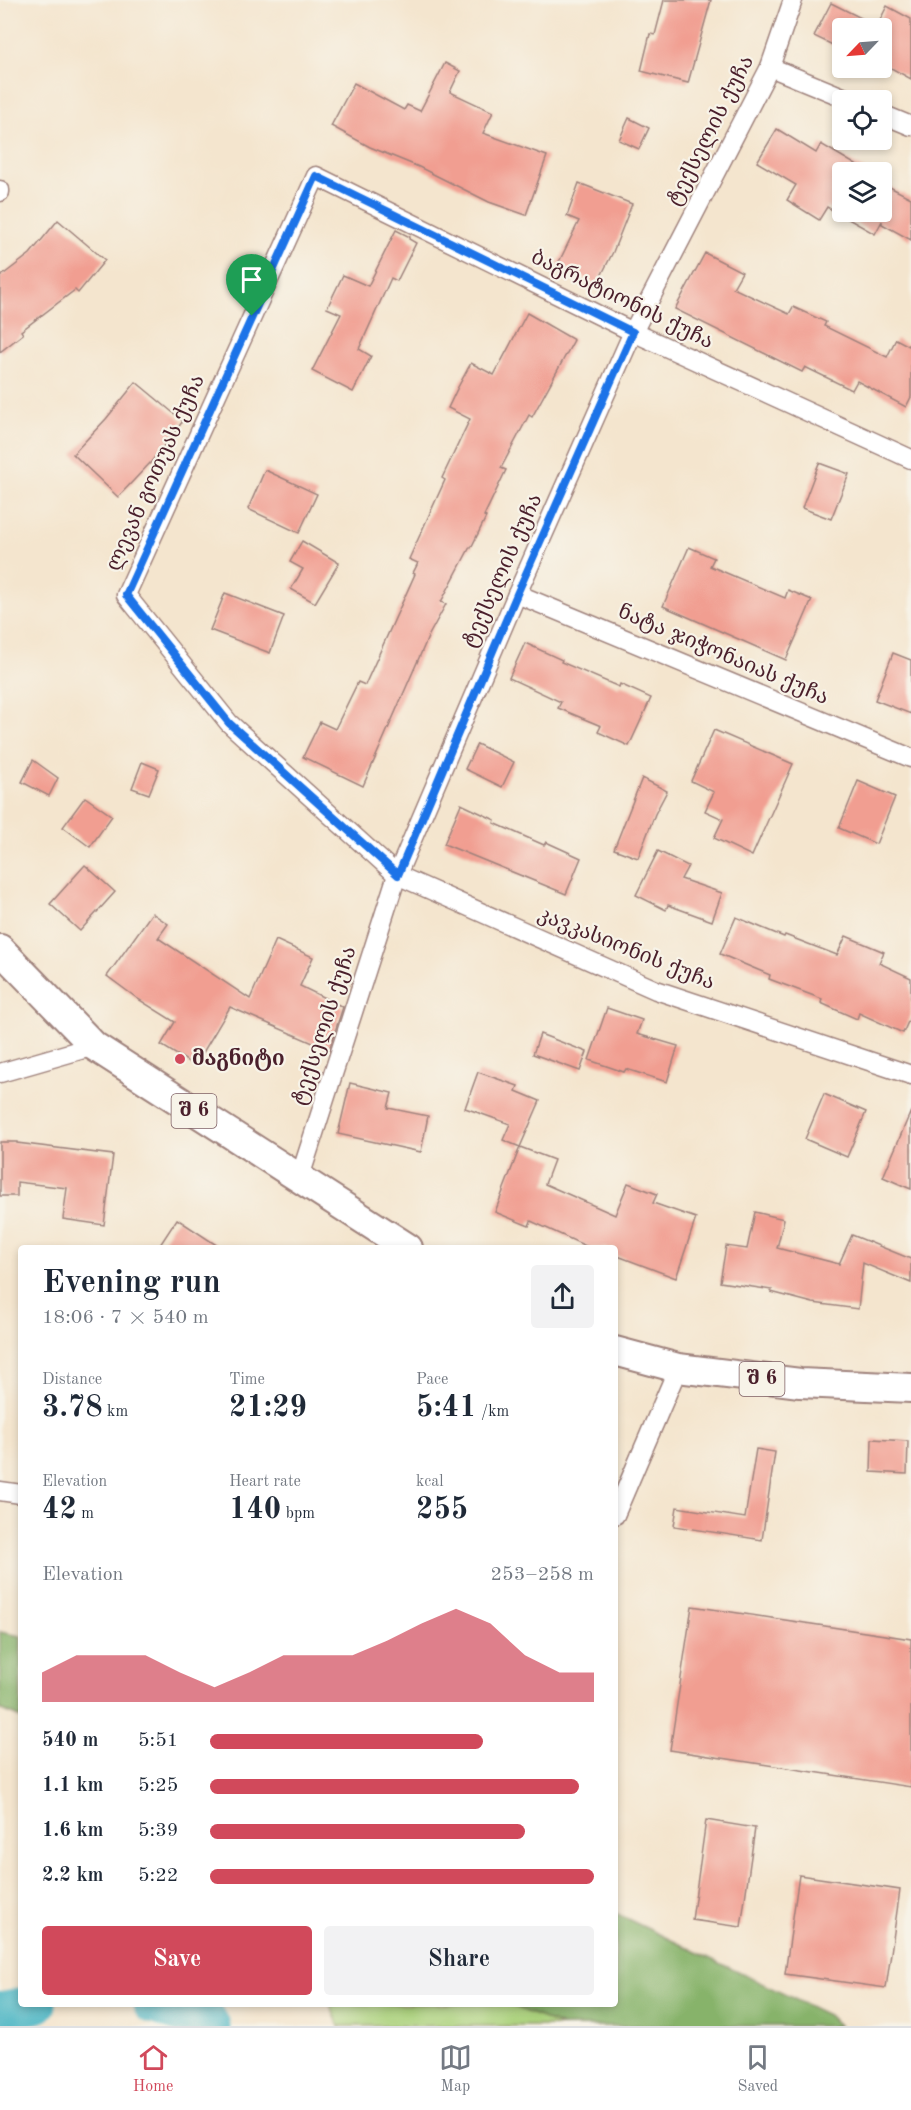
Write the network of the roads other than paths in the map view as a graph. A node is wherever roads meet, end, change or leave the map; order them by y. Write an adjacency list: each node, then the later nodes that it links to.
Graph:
1 (793, 0): 2 (street, ტექსელის ქუჩა)
2 (770, 67): 3 (street); 7 (street, ტექსელის ქუჩა)
3 (832, 93)
4 (892, 118): 5 (street)
5 (911, 126)
6 (316, 176): 7 (street, ბაგრატიონის ქუჩა); 11 (street, ლევან გოთუას ქუჩა)
7 (633, 332): 8 (street, ბაგრატიონის ქუჩა); 9 (street, ტექსელის ქუჩა)
8 (911, 459)
9 (517, 594): 10 (street, ნატა ჯიჭონაიას ქუჩა); 11 (street, ტექსელის ქუჩა)
10 (911, 758)
11 (398, 875): 15 (street, კავკასიონის ქუჩა); 16 (street, ტექსელის ქუჩა)
12 (0, 949): 13 (main road, შ 6)
13 (93, 1046): 14 (street); 16 (main road, შ 6)
14 (0, 1073)
15 (911, 1075)
16 (299, 1179): 17 (main road, შ 6)
17 (403, 1245)
18 (618, 1352): 19 (main road, შ 6)
19 (678, 1368): 20 (main road, შ 6); 23 (street)
20 (911, 1388)
21 (0, 1491): 22 (street)
22 (18, 1494)
23 (618, 1508)

